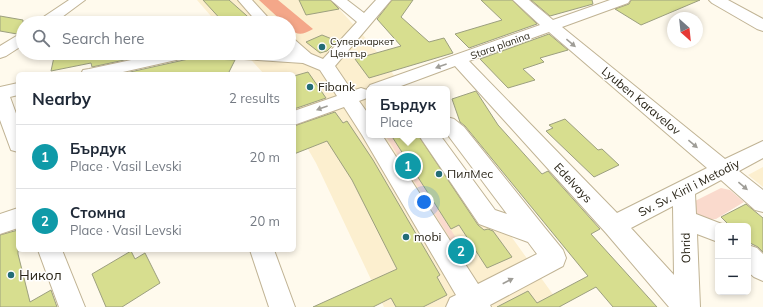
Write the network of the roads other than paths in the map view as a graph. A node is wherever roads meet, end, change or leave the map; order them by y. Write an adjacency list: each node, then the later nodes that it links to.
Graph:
1 (78, 0): 8 (street)
2 (245, 0): 9 (street)
3 (338, 0): 10 (street)
4 (384, 0): 10 (street)
5 (520, 0): 11 (street, Lyuben Karavelov)
6 (623, 0): 11 (street, Stara planina)
7 (717, 0): 12 (main road)
8 (54, 16)
9 (259, 16)
10 (365, 21): 20 (street)
11 (552, 26): 19 (street, Stara planina); 34 (street, Lyuben Karavelov, one-way to 34)
12 (763, 26)
13 (16, 43): 15 (street)
14 (296, 50): 17 (street)
15 (0, 53)
16 (296, 57): 17 (street)
17 (305, 58): 20 (street)
18 (155, 60): 21 (street)
19 (458, 60): 22 (street, Stara planina, one-way to 22); 40 (street, Edelvays)
20 (326, 66): 26 (street)
21 (99, 72)
22 (398, 86)
23 (16, 89): 24 (street)
24 (0, 93): 32 (street)
25 (366, 93): 26 (street)
26 (349, 99): 27 (street, one-way to 27); 28 (street)
27 (296, 117)
28 (366, 125)
29 (450, 126): 42 (street)
30 (374, 138): 47 (street)
31 (431, 138): 42 (street)
32 (16, 139)
33 (763, 149): 34 (street, Sv. Sv. Kiril i Metodiy)
34 (723, 170): 35 (street, Sv. Sv. Kiril i Metodiy); 36 (street, Lyuben Karavelov, one-way to 36)
35 (684, 190): 38 (street, Ohrid); 40 (street, Sv. Sv. Kiril i Metodiy)
36 (763, 203)
37 (16, 219): 39 (street)
38 (686, 220): 41 (street); 50 (street, Ohrid)
39 (0, 224)
40 (614, 226): 50 (street, Edelvays)
41 (715, 231)
42 (537, 235): 47 (street, one-way to 42)
43 (50, 252): 48 (street)
44 (263, 252): 49 (street)
45 (751, 259): 46 (street)
46 (763, 269)
47 (470, 304)
48 (72, 307)
49 (282, 307)
50 (686, 307)

